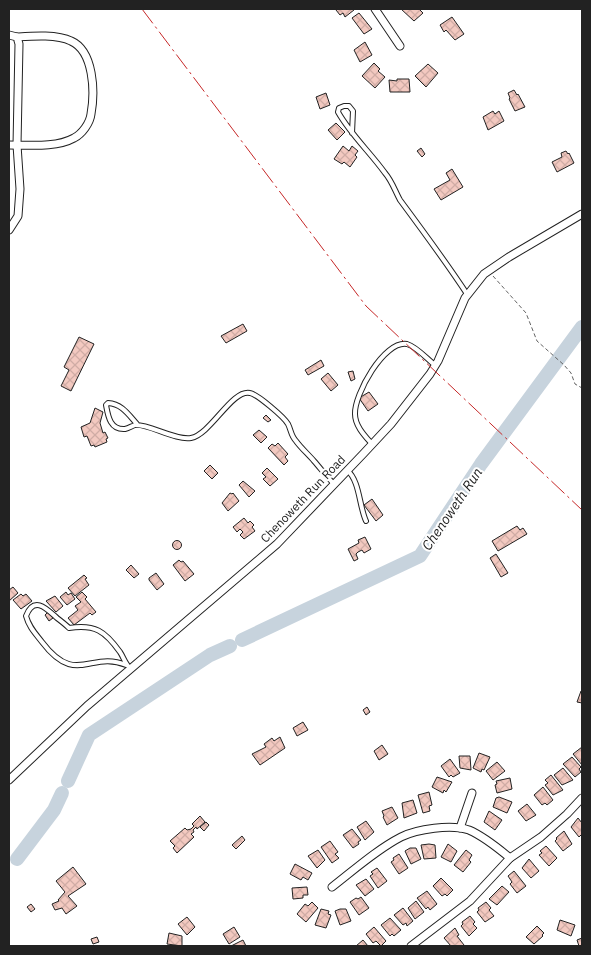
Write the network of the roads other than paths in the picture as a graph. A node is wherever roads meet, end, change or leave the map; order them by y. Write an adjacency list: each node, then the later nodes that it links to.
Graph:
1 (375, 9): 4 (street)
2 (9, 34): 3 (street)
3 (17, 37): 7 (street); 7 (street)
4 (400, 46)
5 (352, 133): 5 (lane); 10 (lane)
6 (9, 145): 7 (street)
7 (17, 145): 9 (street)
8 (582, 214): 10 (street, Chenoweth Run Road)
9 (9, 230)
10 (467, 294): 11 (street, Chenoweth Run Road)
11 (435, 365): 13 (street, Chenoweth Run Road); 13 (lane)
12 (137, 424): 12 (lane); 15 (lane)
13 (372, 444): 14 (street, Chenoweth Run Road)
14 (347, 470): 15 (street, Chenoweth Run Road); 16 (lane)
15 (334, 484): 17 (street, Chenoweth Run Road)
16 (366, 521)
17 (128, 667): 17 (lane); 18 (street, Chenoweth Run Road)
18 (9, 780)
19 (472, 793): 21 (street)
20 (582, 798): 22 (street)
21 (460, 828): 22 (street); 23 (street)
22 (510, 858): 24 (street)
23 (332, 887)
24 (411, 946)

